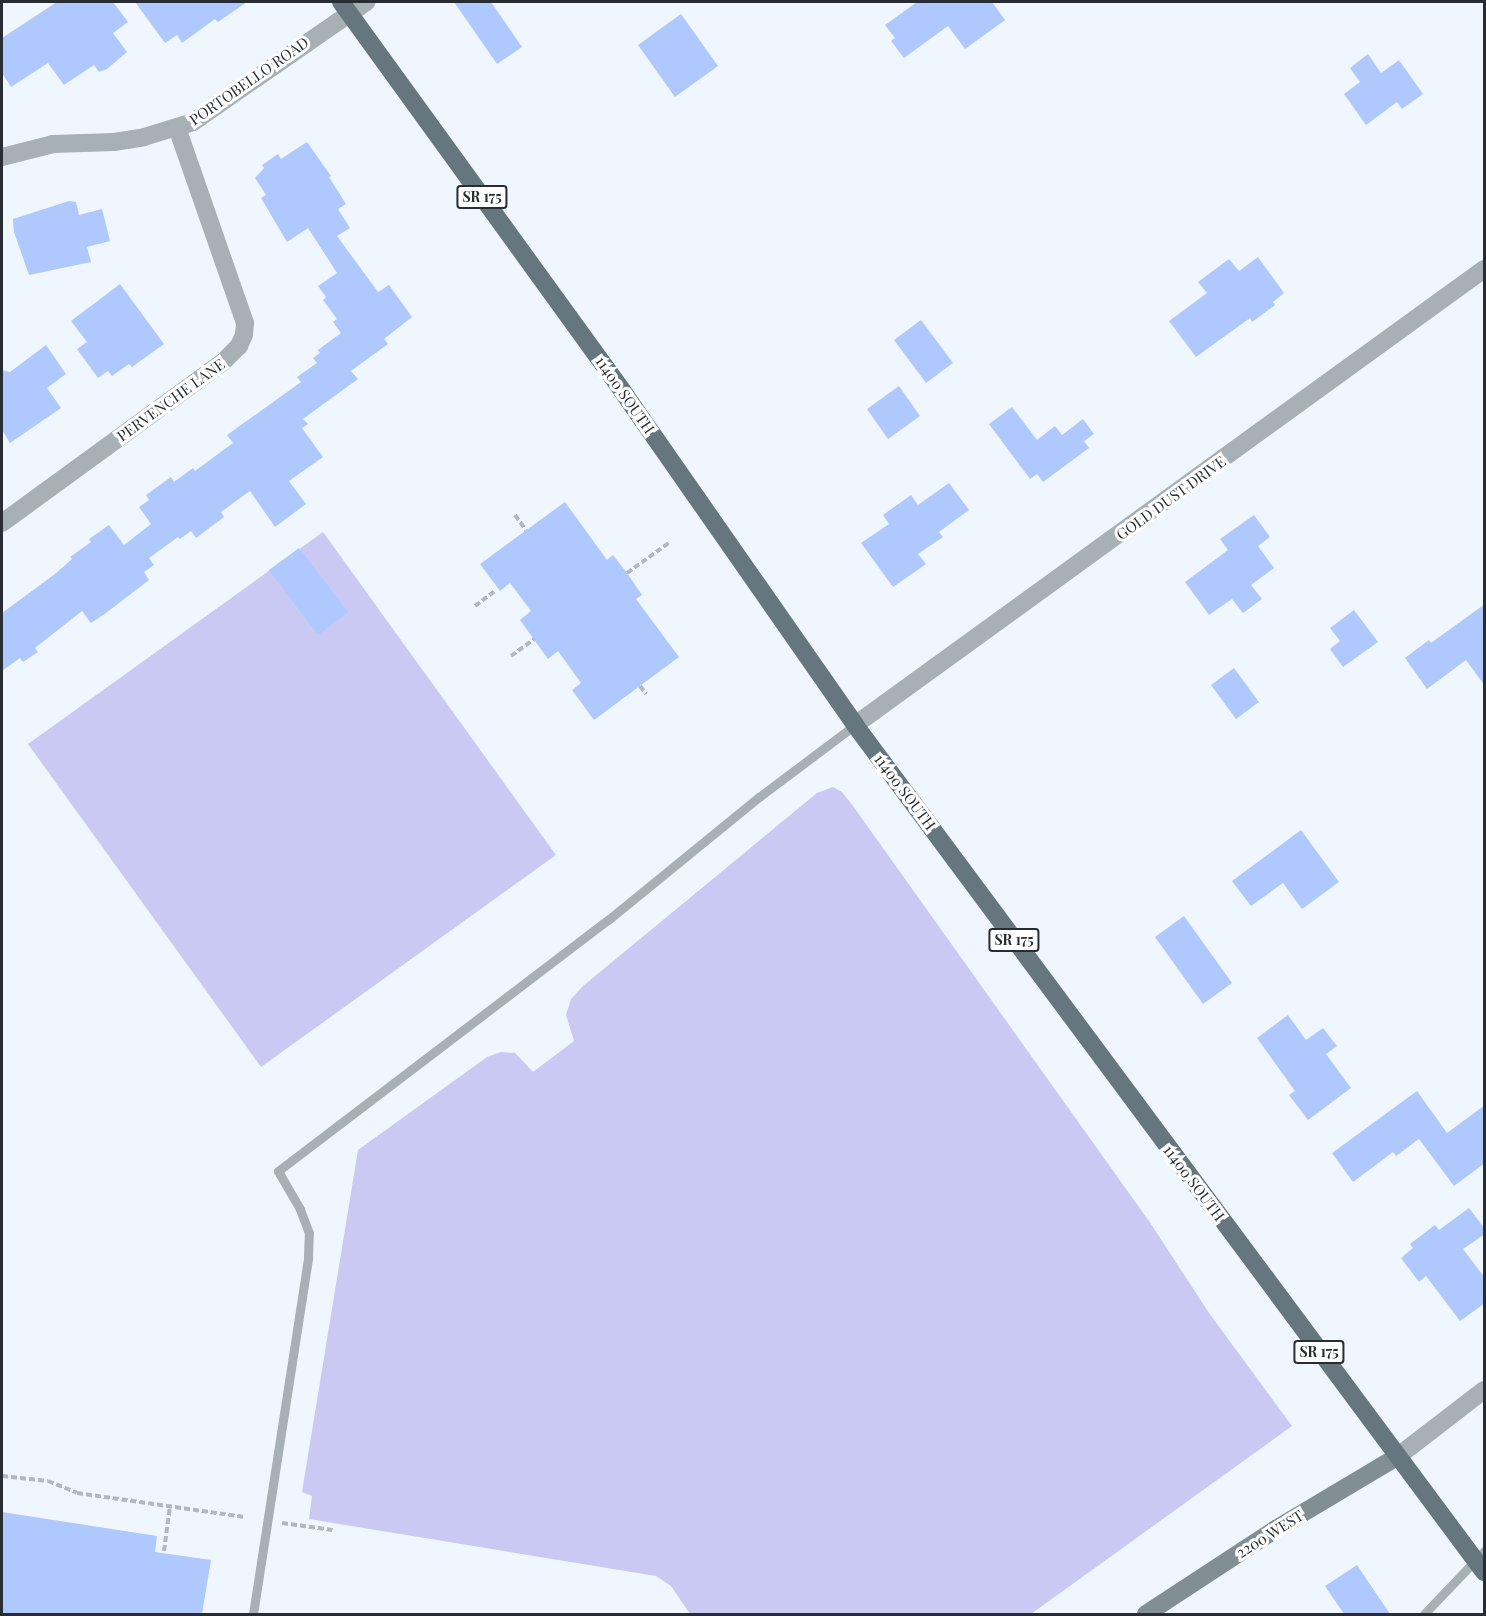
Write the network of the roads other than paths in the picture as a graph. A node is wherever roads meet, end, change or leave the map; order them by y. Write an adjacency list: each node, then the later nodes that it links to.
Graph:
1 (366, 2): 2 (street, PORTOBELLO ROAD)
2 (345, 7): 3 (street, PORTOBELLO ROAD); 7 (main road, 11400 SOUTH / SR 175)
3 (177, 128): 4 (street, PORTOBELLO ROAD); 6 (street, PERVENCHE LANE)
4 (2, 158)
5 (1485, 269): 7 (street, GOLD DUST DRIVE)
6 (2, 524)
7 (855, 725): 9 (main road, 11400 SOUTH / SR 175); 11 (lane)
8 (1485, 1390): 9 (street)
9 (1397, 1457): 10 (main road, 11400 SOUTH / SR 175); 12 (street, 2200 WEST)
10 (1482, 1561): 13 (lane)
11 (253, 1614)
12 (1146, 1614)
13 (1424, 1614)

